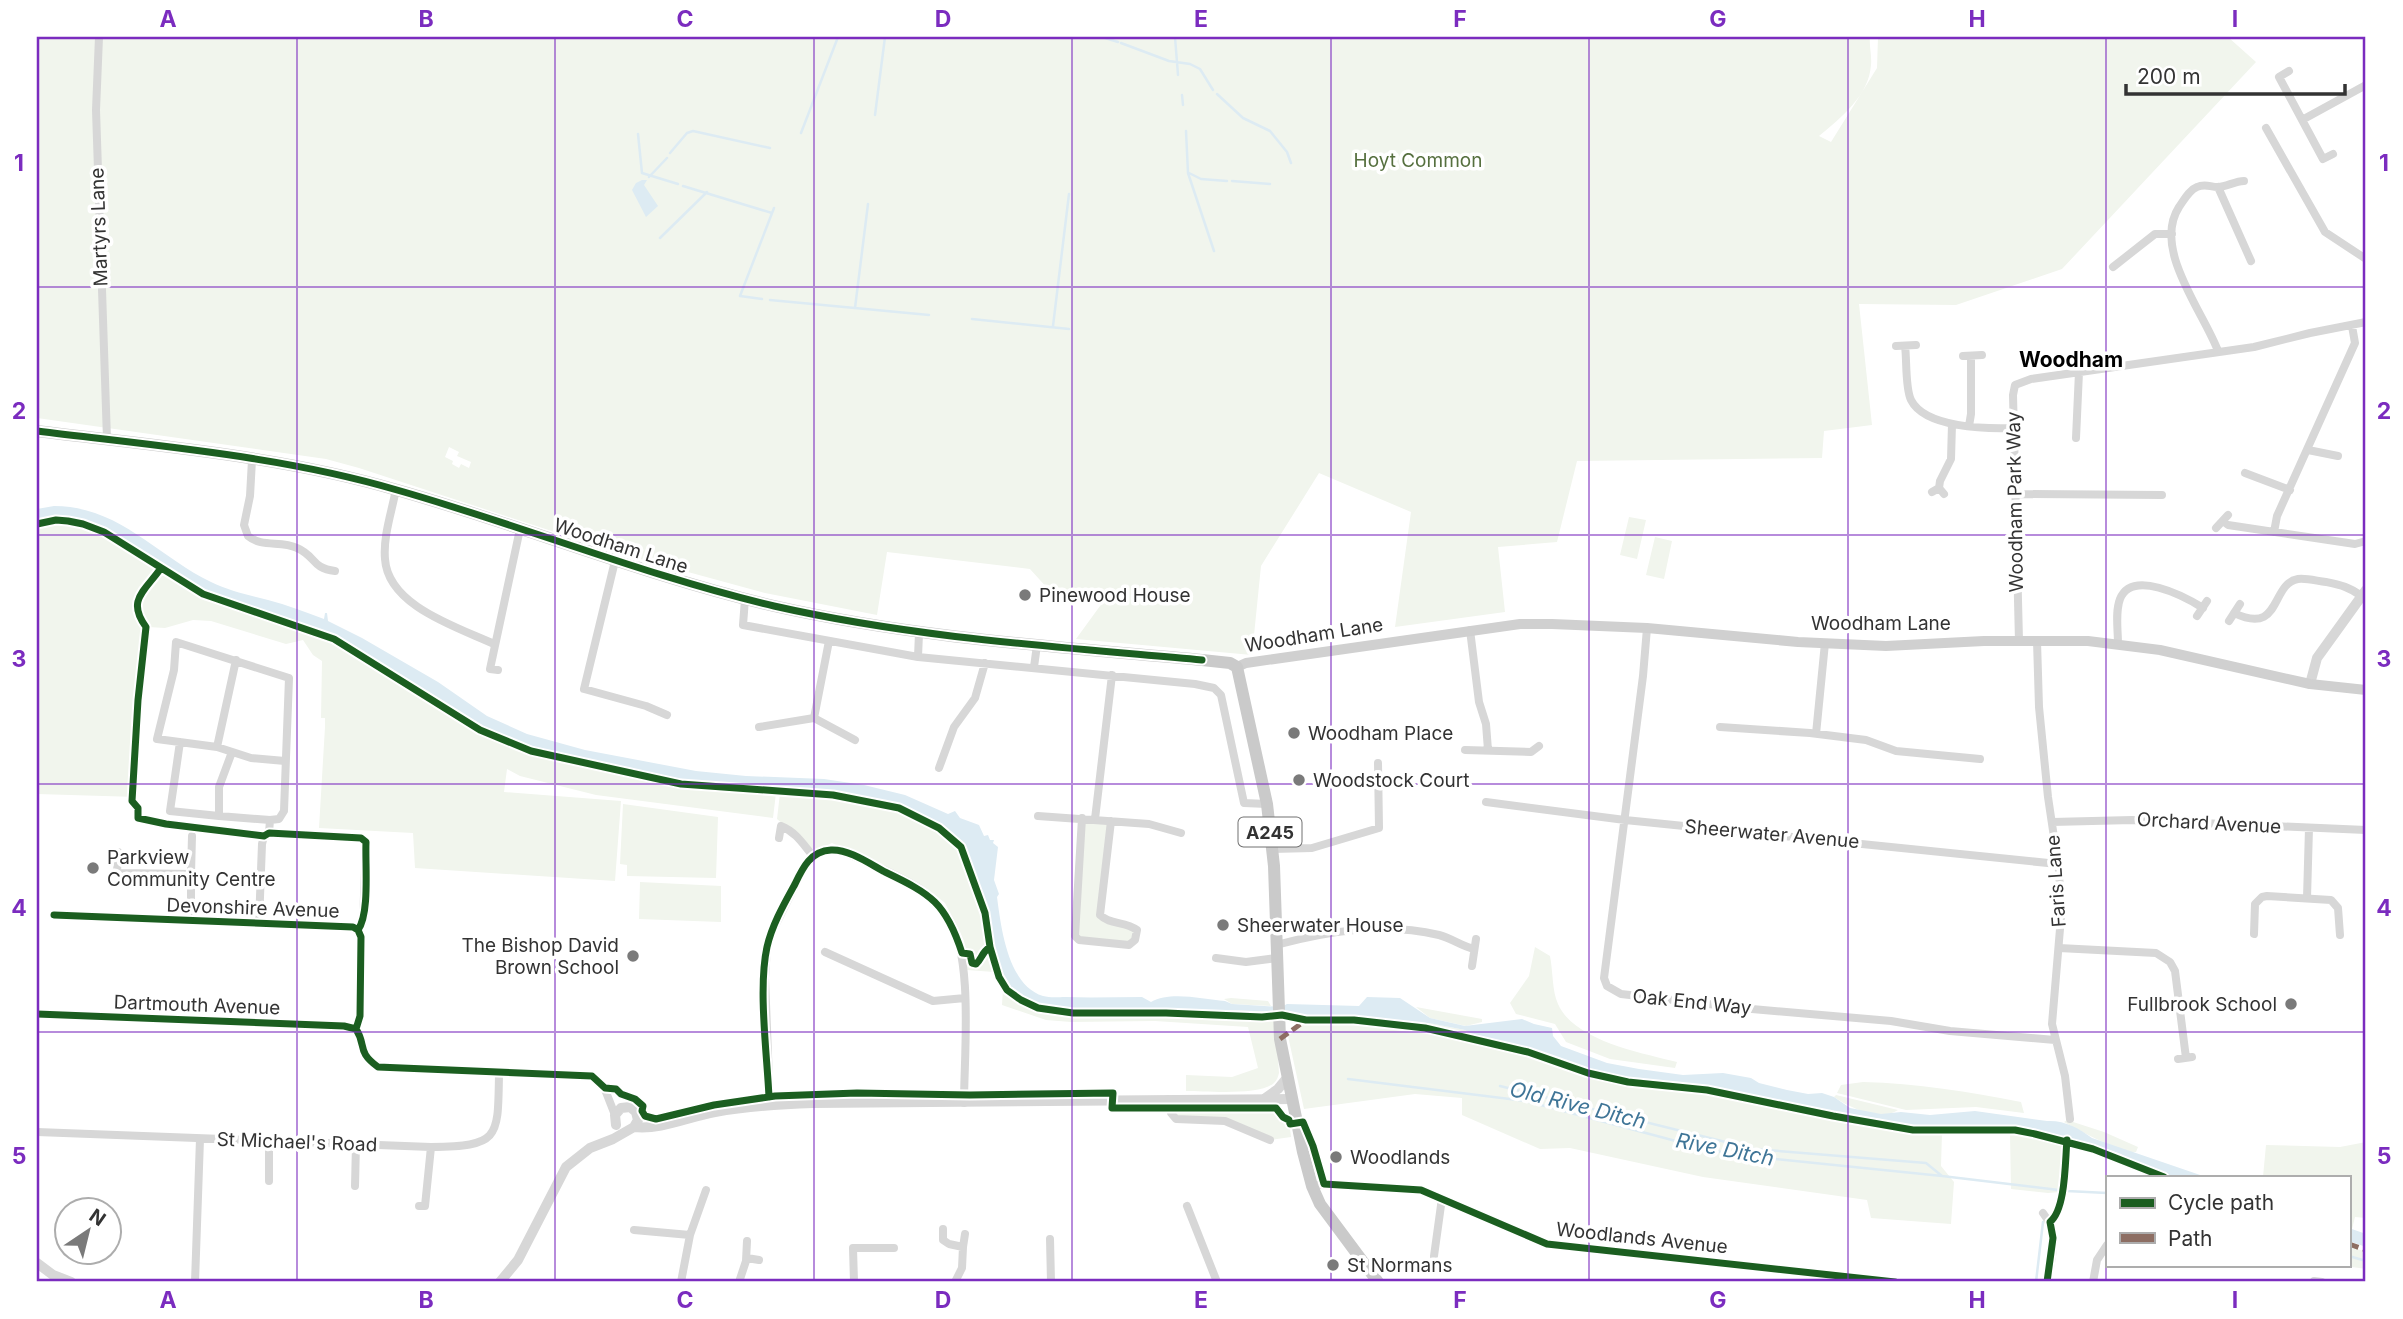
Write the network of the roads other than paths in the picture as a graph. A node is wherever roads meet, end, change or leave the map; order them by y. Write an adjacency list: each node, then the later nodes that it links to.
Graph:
1 (99, 37): 24 (street, Martyrs Lane)
2 (2289, 71): 4 (street)
3 (2366, 85): 4 (street)
4 (2302, 120): 6 (street)
5 (2266, 128): 11 (street)
6 (2333, 154)
7 (2244, 181): 8 (street)
8 (2218, 187): 9 (street); 10 (street)
9 (2172, 234): 12 (street); 16 (street)
10 (2247, 257)
11 (2366, 259)
12 (2118, 266)
13 (2366, 323): 14 (street, Woodham Park Way)
14 (2352, 326): 16 (street, Woodham Park Way); 25 (street)
15 (1916, 345): 19 (street)
16 (2218, 351): 18 (street, Woodham Park Way)
17 (1982, 355): 20 (street)
18 (2079, 372): 21 (street, Woodham Park Way); 23 (street)
19 (1952, 424): 20 (street); 31 (street)
20 (1969, 426): 21 (street)
21 (2014, 428): 32 (street, Woodham Park Way)
22 (37, 431): 24 (main road, Woodham Lane)
23 (2076, 438)
24 (112, 440): 27 (main road, Woodham Lane)
25 (2308, 450): 26 (street); 30 (street)
26 (2338, 456)
27 (252, 460): 29 (main road, Woodham Lane); 39 (street)
28 (2250, 472): 30 (street)
29 (396, 489): 35 (main road, Woodham Lane); 51 (street)
30 (2290, 490): 36 (street)
31 (1938, 492)
32 (2015, 494): 33 (street); 48 (street, Woodham Park Way)
33 (2165, 496)
34 (2216, 528): 36 (street)
35 (520, 529): 38 (main road, Woodham Lane); 51 (street)
36 (2274, 532): 37 (street)
37 (2366, 541)
38 (615, 561): 41 (main road, Woodham Lane); 63 (street)
39 (335, 571)
40 (2364, 593): 42 (street); 61 (street)
41 (745, 598): 46 (main road, Woodham Lane); 47 (street)
42 (2240, 604)
43 (2197, 616): 52 (street)
44 (1647, 628): 45 (main road, Woodham Lane); 50 (main road, Woodham Lane); 86 (street, Oak End Way)
45 (1470, 630): 58 (main road, Woodham Lane); 73 (street)
46 (919, 633): 53 (main road, Woodham Lane); 54 (street)
47 (829, 641): 54 (street); 64 (street)
48 (2019, 641): 49 (main road, Woodham Lane); 50 (main road, Woodham Lane)
49 (2037, 641): 52 (main road, Woodham Lane); 88 (street, Faris Lane)
50 (1825, 643): 67 (street)
51 (494, 644): 59 (street)
52 (2118, 644): 61 (main road, Woodham Lane)
53 (1037, 645): 57 (street); 58 (main road, Woodham Lane)
54 (918, 657): 56 (street)
55 (236, 660): 69 (street); 71 (street); 76 (street)
56 (985, 663): 57 (street); 78 (street)
57 (1034, 667): 60 (street)
58 (1237, 667): 80 (main road, A245)
59 (498, 670)
60 (1112, 675): 80 (street); 84 (street)
61 (2310, 684): 62 (main road, Woodham Lane)
62 (2366, 690)
63 (667, 715)
64 (814, 718): 65 (street); 68 (street)
65 (759, 727)
66 (1720, 727): 67 (street)
67 (1816, 734): 75 (street)
68 (855, 740)
69 (180, 742): 71 (street); 81 (street)
70 (1539, 746): 73 (street)
71 (217, 747): 74 (street)
72 (1465, 750): 73 (street)
73 (1488, 750)
74 (232, 752): 76 (street); 81 (street)
75 (1980, 759)
76 (285, 761): 85 (street)
77 (1378, 763): 95 (street)
78 (939, 768)
79 (1486, 802): 86 (street, Sheerwater Avenue)
80 (1267, 804): 95 (main road, A245)
81 (219, 816): 85 (street)
82 (1038, 816): 83 (street)
83 (1082, 818): 84 (street); 87 (street)
84 (1095, 819): 87 (street)
85 (270, 820): 91 (street)
86 (1625, 820): 98 (street, Sheerwater Avenue); 117 (street, Oak End Way)
87 (1111, 821): 92 (street)
88 (2052, 822): 89 (street, Orchard Avenue); 98 (street, Faris Lane)
89 (2309, 828): 90 (street, Orchard Avenue); 100 (street)
90 (2366, 830)
91 (269, 833): 103 (street); 104 (street)
92 (1181, 833)
93 (192, 836): 99 (street, Devonshire Avenue)
94 (779, 838): 97 (street)
95 (1272, 849): 111 (main road, A245)
96 (118, 852): 99 (street)
97 (813, 856): 114 (street); 125 (street)
98 (2058, 863): 108 (street, Faris Lane)
99 (191, 874): 102 (street, Devonshire Avenue)
100 (2307, 898): 105 (street); 106 (street)
101 (54, 915): 102 (street, Devonshire Avenue)
102 (191, 921): 103 (street, Devonshire Avenue)
103 (259, 923): 104 (street, Devonshire Avenue)
104 (358, 930): 116 (street, Devonshire Avenue)
105 (2254, 934)
106 (2340, 936)
107 (1476, 939): 109 (street)
108 (2059, 948): 117 (street, Faris Lane); 118 (street)
109 (1474, 949): 111 (street); 113 (street)
110 (825, 952): 114 (street)
111 (1277, 952): 112 (street); 120 (main road, A245)
112 (1216, 958)
113 (1472, 966)
114 (965, 998): 124 (street)
115 (37, 1014): 116 (street, Dartmouth Avenue)
116 (356, 1029): 119 (street)
117 (2055, 1040): 126 (street, Faris Lane)
118 (2185, 1058)
119 (499, 1073): 127 (street); 133 (street, St Michael's Road)
120 (1287, 1078): 122 (street); 123 (main road, A245)
121 (1168, 1099): 122 (street); 124 (street); 130 (street)
122 (1264, 1100): 123 (street)
123 (1292, 1100): 136 (main road, A245)
124 (964, 1102): 125 (street)
125 (770, 1105): 127 (street)
126 (2070, 1119)
127 (625, 1121): 158 (street)
128 (37, 1132): 129 (street, St Michael's Road)
129 (200, 1139): 131 (street, St Michael's Road); 157 (street)
130 (1270, 1140)
131 (268, 1141): 132 (street, St Michael's Road); 134 (street)
132 (356, 1144): 133 (street, St Michael's Road); 135 (street)
133 (430, 1147): 139 (street)
134 (269, 1181)
135 (355, 1186)
136 (1312, 1186): 138 (street, Woodlands Avenue); 165 (main road, A245)
137 (706, 1190): 145 (street)
138 (1441, 1198): 151 (street); 155 (street, Woodlands Avenue)
139 (419, 1206)
140 (1187, 1206): 164 (street)
141 (2043, 1213): 167 (street)
142 (943, 1228): 149 (street)
143 (634, 1230): 145 (street)
144 (965, 1234): 149 (street)
145 (690, 1235): 159 (street)
146 (1050, 1239): 163 (street)
147 (747, 1241): 152 (street)
148 (2106, 1246): 168 (street)
149 (963, 1247): 162 (street)
150 (894, 1248): 161 (street)
151 (1434, 1256)
152 (747, 1258): 153 (street); 160 (street)
153 (759, 1260)
154 (37, 1263): 156 (street)
155 (1868, 1281): 166 (street, Woodlands Avenue)
156 (71, 1282)
157 (195, 1282)
158 (500, 1282)
159 (681, 1282)
160 (739, 1282)
161 (854, 1282)
162 (955, 1282)
163 (1051, 1282)
164 (1217, 1282)
165 (1378, 1282)
166 (1895, 1282)
167 (2048, 1282)
168 (2093, 1282)

